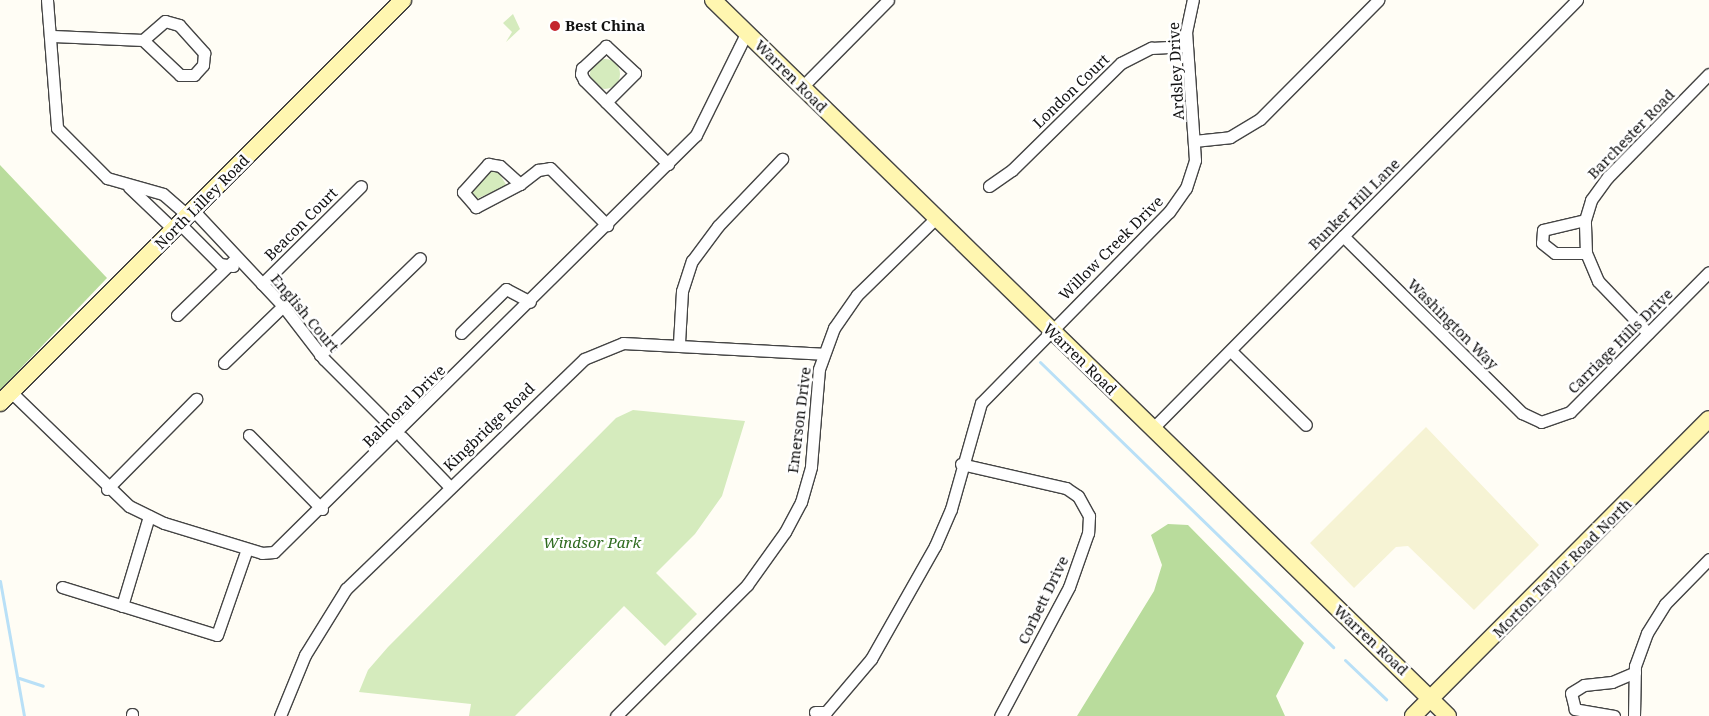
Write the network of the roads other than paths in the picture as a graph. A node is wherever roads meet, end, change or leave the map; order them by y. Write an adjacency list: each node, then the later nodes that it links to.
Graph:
1 (47, 0): 9 (street)
2 (403, 0): 23 (main road, North Lilley Road)
3 (713, 0): 8 (main road, Warren Road)
4 (888, 0): 13 (street)
5 (1193, 0): 11 (street, Ardsley Drive)
6 (1378, 0): 15 (street)
7 (1577, 0): 26 (street, Bunker Hill Lane)
8 (747, 32): 13 (main road, Warren Road); 17 (street, Balmoral Drive)
9 (53, 36): 10 (street); 21 (street)
10 (143, 40): 10 (street)
11 (1187, 46): 15 (street, Ardsley Drive); 20 (street, London Court)
12 (1709, 74): 24 (street, Barchester Road)
13 (802, 87): 22 (main road, Warren Road)
14 (606, 102): 14 (street); 17 (street)
15 (1194, 141): 35 (street, Willow Creek Drive)
16 (782, 159): 38 (street)
17 (668, 164): 25 (street, Balmoral Drive)
18 (520, 184): 18 (street); 25 (street)
19 (361, 186): 31 (street, Beacon Court)
20 (988, 186)
21 (129, 187): 23 (street); 23 (street)
22 (935, 219): 35 (main road, Warren Road); 40 (street, Emerson Drive)
23 (184, 220): 29 (street, English Court); 29 (street); 43 (main road, North Lilley Road)
24 (1585, 220): 27 (street, Barchester Road); 27 (street)
25 (607, 225): 32 (street, Balmoral Drive)
26 (1343, 236): 39 (street, Bunker Hill Lane); 46 (street, Washington Way)
27 (1586, 253): 36 (street, Barchester Road)
28 (420, 258): 41 (street)
29 (234, 261): 31 (street, English Court); 34 (street)
30 (1709, 272): 36 (street, Carriage Hills Drive)
31 (262, 284): 33 (street, English Court)
32 (530, 302): 37 (street); 50 (street, Balmoral Drive)
33 (283, 306): 41 (street, English Court); 42 (street)
34 (177, 316)
35 (1050, 331): 48 (main road, Warren Road); 51 (street, Willow Creek Drive)
36 (1648, 333): 46 (street, Carriage Hills Drive)
37 (461, 334)
38 (679, 343): 40 (street, Kingbridge Road); 52 (street, Kingbridge Road)
39 (1231, 351): 47 (street); 48 (street, Bunker Hill Lane)
40 (823, 354): 63 (street, Emerson Drive)
41 (320, 355): 50 (street, English Court)
42 (224, 363)
43 (6, 398): 53 (street, Balmoral Drive)
44 (196, 400): 53 (street)
45 (1709, 419): 61 (main road, Morton Taylor Road North)
46 (1547, 422)
47 (1306, 426)
48 (1152, 429): 61 (main road, Warren Road)
49 (249, 435): 54 (street)
50 (400, 435): 52 (street, English Court); 54 (street, Balmoral Drive)
51 (961, 464): 62 (street, Willow Creek Drive); 65 (street, Corbett Drive)
52 (449, 486): 64 (street, Kingbridge Road)
53 (107, 489): 55 (street, Balmoral Drive)
54 (322, 509): 56 (street, Balmoral Drive)
55 (149, 516): 56 (street, Balmoral Drive); 59 (street)
56 (247, 549): 59 (street)
57 (1709, 559): 60 (street)
58 (62, 587): 59 (street)
59 (122, 606)
60 (1635, 672): 68 (street); 69 (street)
61 (1431, 698): 66 (main road, Morton Taylor Road North); 67 (main road, Warren Road)
62 (822, 713)
63 (619, 715)
64 (280, 716)
65 (1000, 716)
66 (1413, 716)
67 (1448, 716)
68 (1614, 716)
69 (1634, 716)

